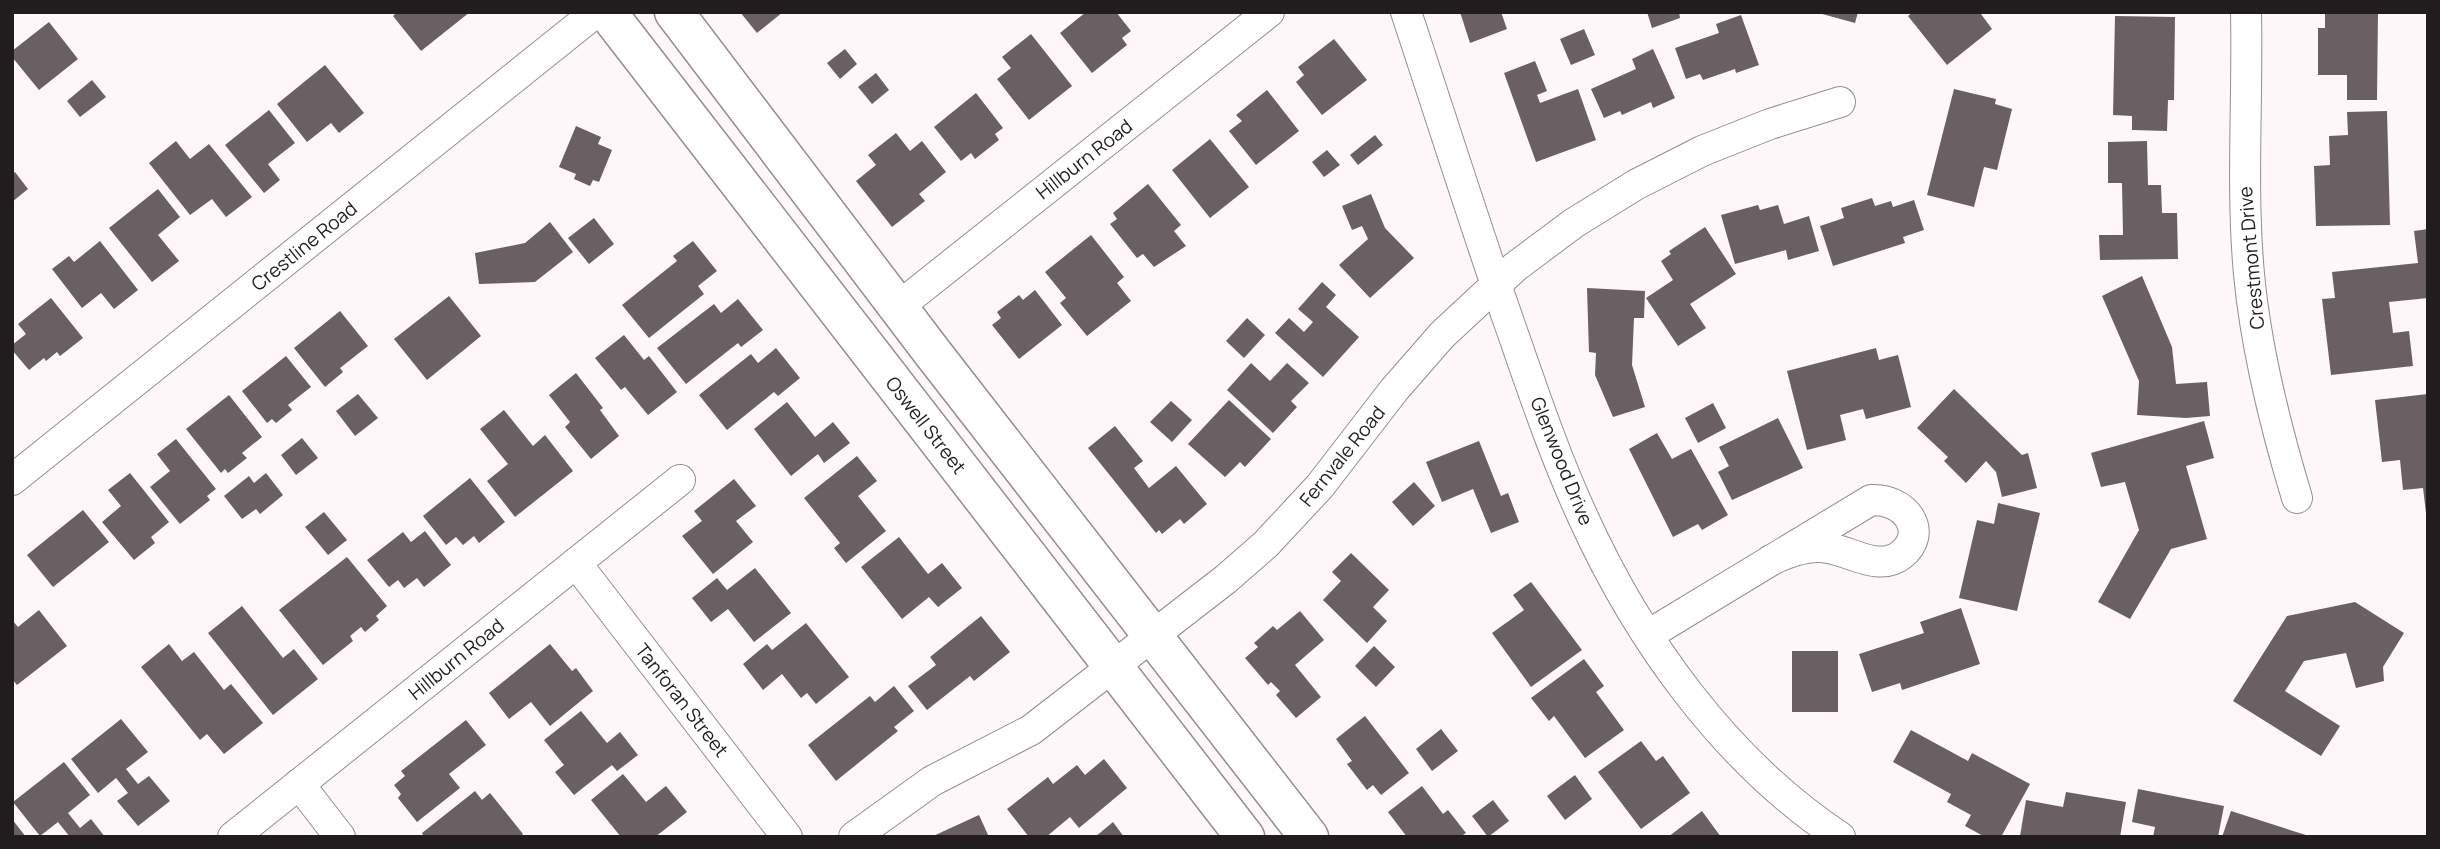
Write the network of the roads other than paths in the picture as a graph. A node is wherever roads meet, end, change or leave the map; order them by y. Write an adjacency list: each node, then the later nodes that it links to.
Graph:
1 (596, 12): 10 (street, Crestline Road)
2 (607, 12): 17 (main road, Oswell Street)
3 (674, 12): 9 (main road)
4 (1269, 12): 9 (street, Hillburn Road)
5 (1406, 12): 8 (street, Glenwood Drive)
6 (2246, 12): 12 (street, Crestmont Drive)
7 (1840, 102): 8 (street, Fernvale Road)
8 (1496, 284): 15 (street, Glenwood Drive); 16 (street, Fernvale Road)
9 (898, 307): 16 (main road)
10 (12, 480)
11 (680, 480): 14 (street, Hillburn Road)
12 (2297, 498)
13 (1771, 561): 15 (street)
14 (576, 564): 18 (street, Hillburn Road); 21 (street, Tanforan Street)
15 (1648, 635): 25 (street, Glenwood Drive)
16 (1154, 637): 17 (street, Fernvale Road); 24 (main road)
17 (1114, 667): 22 (street, Fernvale Road); 23 (main road, Oswell Street)
18 (299, 784): 19 (street, Hillburn Road); 20 (street)
19 (233, 837)
20 (340, 837)
21 (788, 837)
22 (853, 837)
23 (1245, 837)
24 (1309, 837)
25 (1840, 837)

